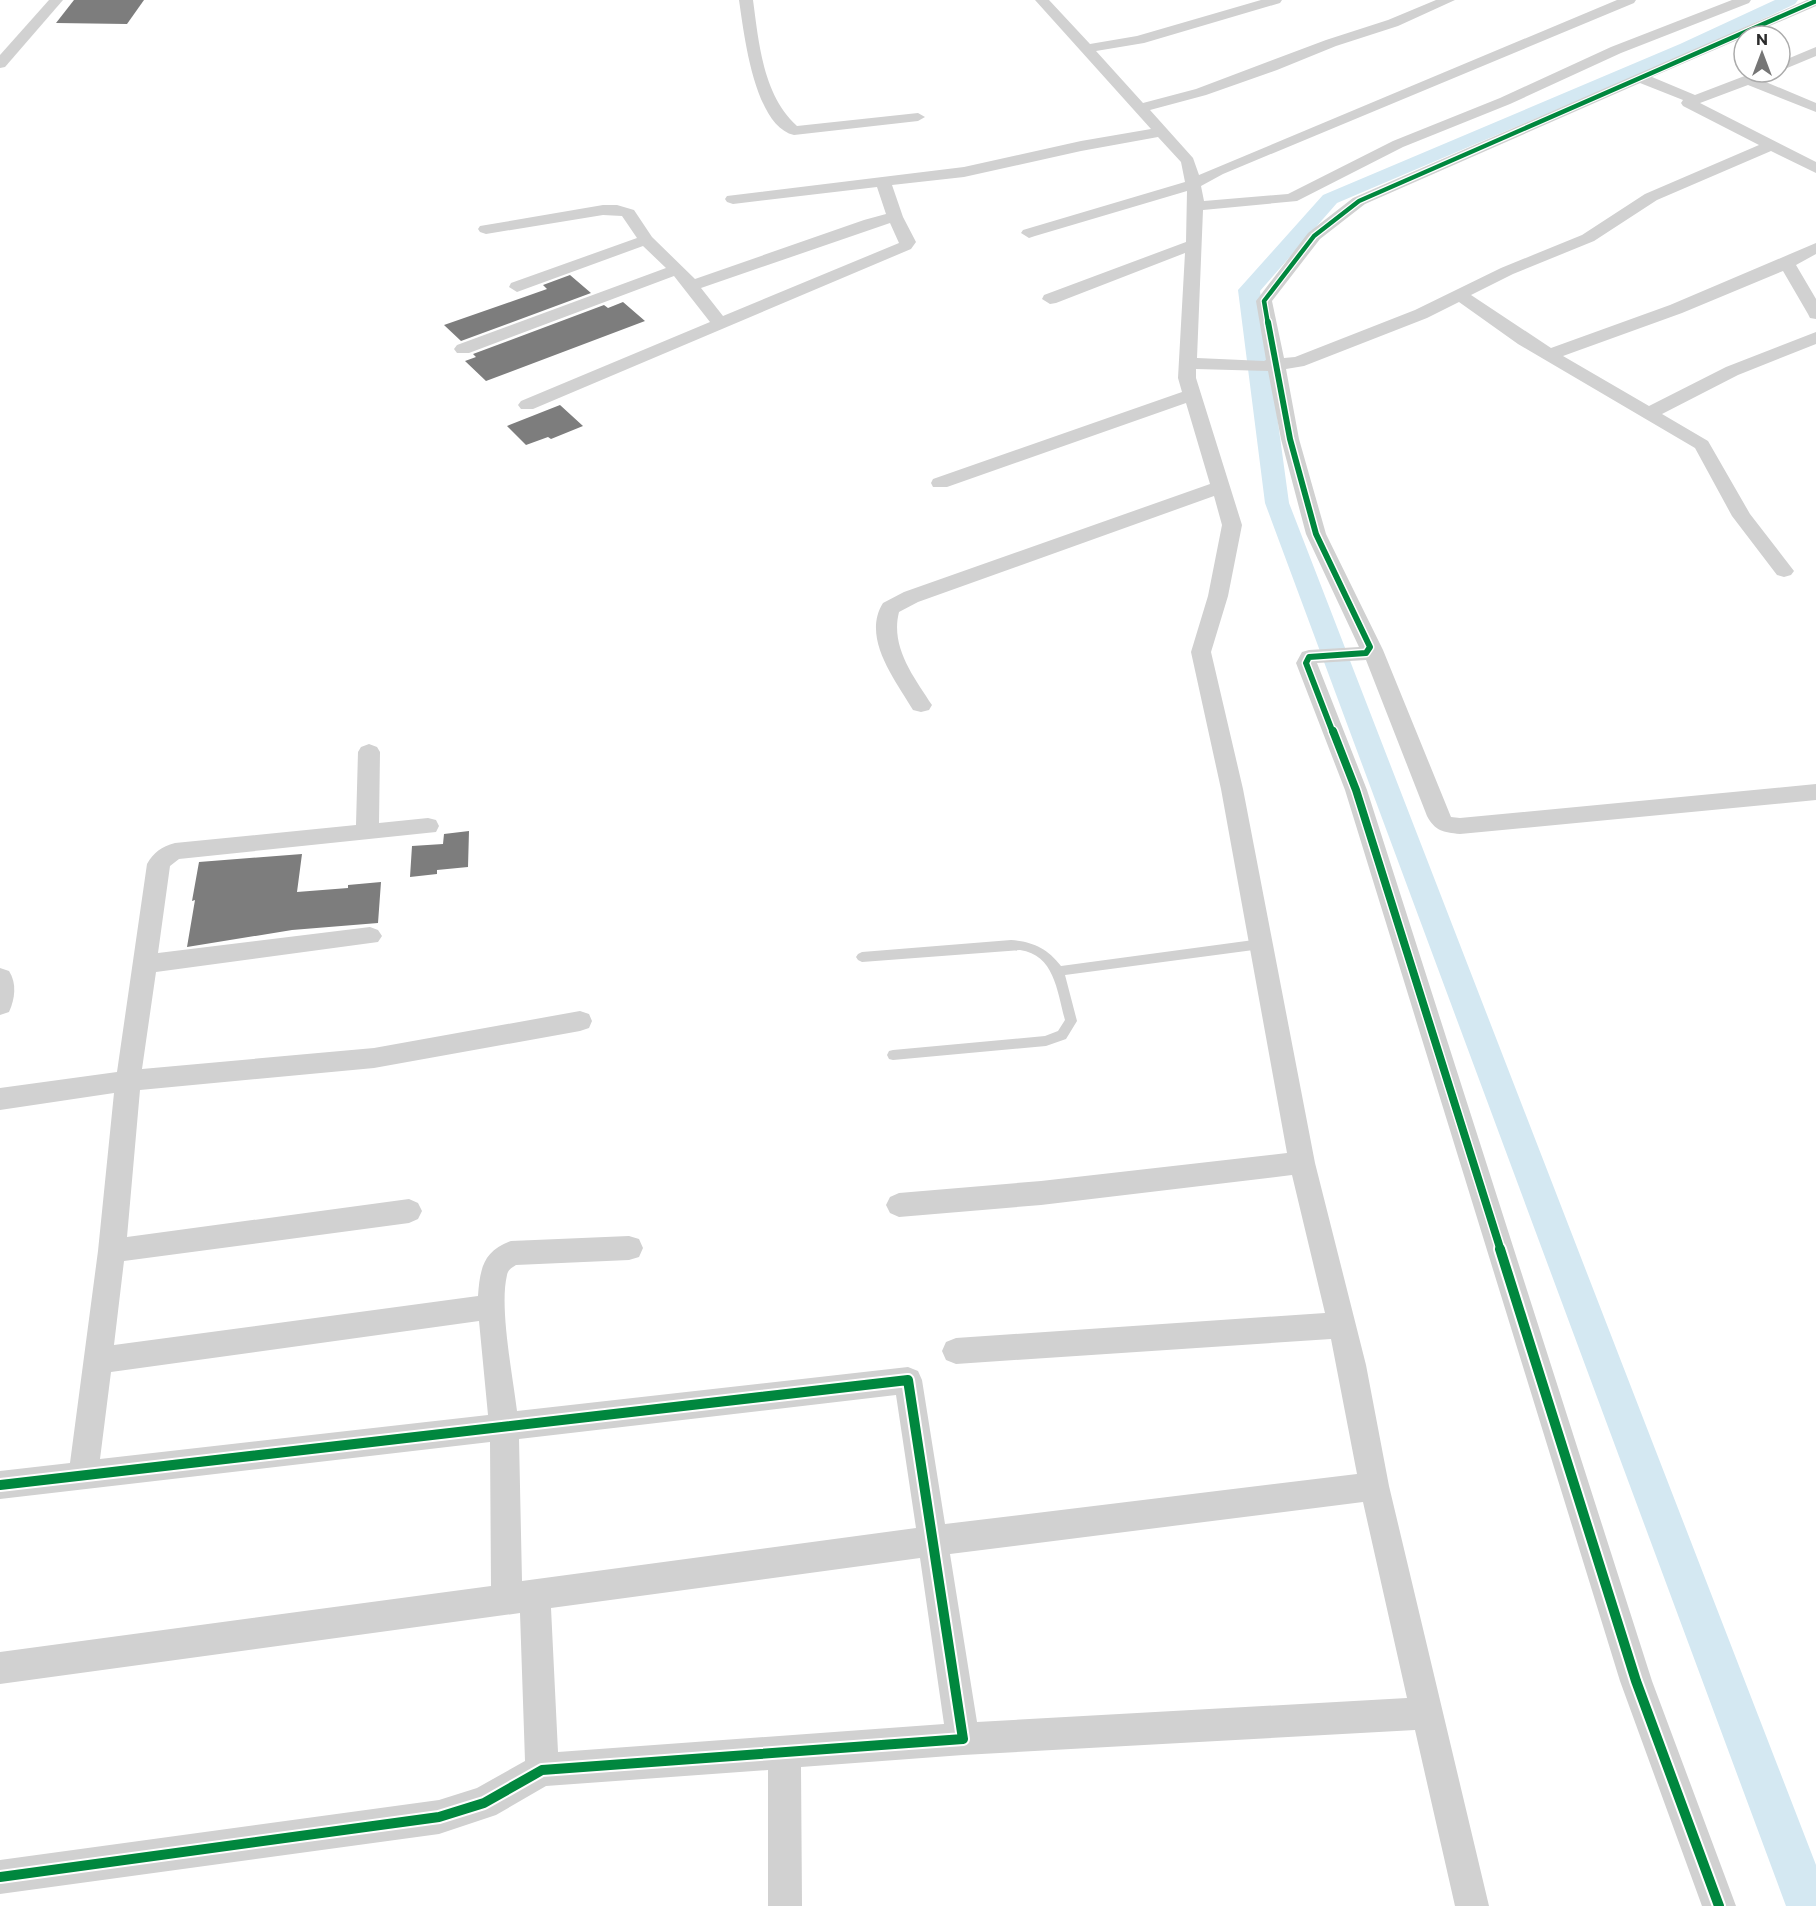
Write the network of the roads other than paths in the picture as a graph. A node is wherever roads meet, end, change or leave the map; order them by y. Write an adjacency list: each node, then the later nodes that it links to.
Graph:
1 (56, 0): 12 (street)
2 (746, 0): 19 (street)
3 (1046, 0): 9 (street)
4 (1275, 0): 9 (street)
5 (1448, 0): 17 (street)
6 (1629, 0): 24 (street)
7 (1744, 0): 24 (street)
8 (1816, 1): 13 (street)
9 (1086, 49): 17 (street)
10 (1815, 52): 11 (street)
11 (1792, 62)
12 (0, 64)
13 (1641, 78): 16 (street); 44 (street)
14 (1738, 84): 16 (street)
15 (1759, 84): 18 (street)
16 (1695, 100): 21 (street)
17 (1139, 108): 20 (street)
18 (1816, 108)
19 (918, 117)
20 (1161, 132): 23 (street); 24 (street)
21 (1769, 146): 22 (street); 36 (street)
22 (1816, 168)
23 (884, 182): 25 (street); 26 (street)
24 (1194, 195): 28 (street); 30 (street)
25 (733, 199)
26 (895, 217): 34 (street); 39 (street)
27 (486, 229): 29 (street)
28 (1029, 233)
29 (645, 240): 33 (street); 35 (street)
30 (1194, 244): 37 (street); 43 (street)
31 (1816, 248): 32 (street)
32 (1787, 263): 38 (street); 42 (street)
33 (677, 269): 34 (street); 41 (street)
34 (692, 286): 39 (street)
35 (517, 287)
36 (1460, 295): 42 (street); 44 (street)
37 (1050, 299)
38 (1816, 314)
39 (720, 324): 46 (street)
40 (1816, 337): 47 (street)
41 (463, 349)
42 (1549, 355): 47 (street)
43 (1188, 363): 44 (street); 45 (street)
44 (1262, 366): 51 (street)
45 (1192, 395): 48 (street); 49 (street)
46 (527, 405)
47 (1648, 414): 50 (street)
48 (940, 483)
49 (1221, 487): 52 (street); 58 (street)
50 (1784, 571)
51 (1370, 651): 54 (street); 91 (street)
52 (921, 705)
53 (369, 752): 56 (street)
54 (1816, 792)
55 (428, 826): 56 (street)
56 (367, 832): 60 (street)
57 (370, 936): 60 (street)
58 (1261, 944): 61 (lane); 68 (street)
59 (861, 957): 61 (lane)
60 (146, 964): 66 (street)
61 (1058, 971): 65 (lane)
62 (0, 978): 63 (street)
63 (0, 1005)
64 (580, 1021): 66 (street)
65 (893, 1055)
66 (128, 1082): 67 (street); 72 (street)
67 (0, 1099)
68 (1302, 1163): 69 (street); 74 (street)
69 (899, 1205)
70 (409, 1212): 72 (street)
71 (629, 1248): 73 (street)
72 (112, 1251): 76 (street)
73 (491, 1307): 76 (street); 77 (street)
74 (1342, 1325): 75 (street); 80 (street)
75 (956, 1351)
76 (100, 1360): 78 (street)
77 (504, 1426): 78 (street); 81 (street); 82 (street)
78 (83, 1476): 79 (street)
79 (0, 1485)
80 (1374, 1486): 81 (street); 84 (street)
81 (933, 1540): 82 (street); 85 (street)
82 (521, 1597): 83 (street); 87 (street)
83 (0, 1668)
84 (1427, 1713): 85 (street); 90 (street)
85 (963, 1739): 86 (street)
86 (784, 1752): 87 (street); 89 (street)
87 (542, 1770): 88 (street)
88 (0, 1877)
89 (785, 1906)
90 (1472, 1906)
91 (1719, 1906)

